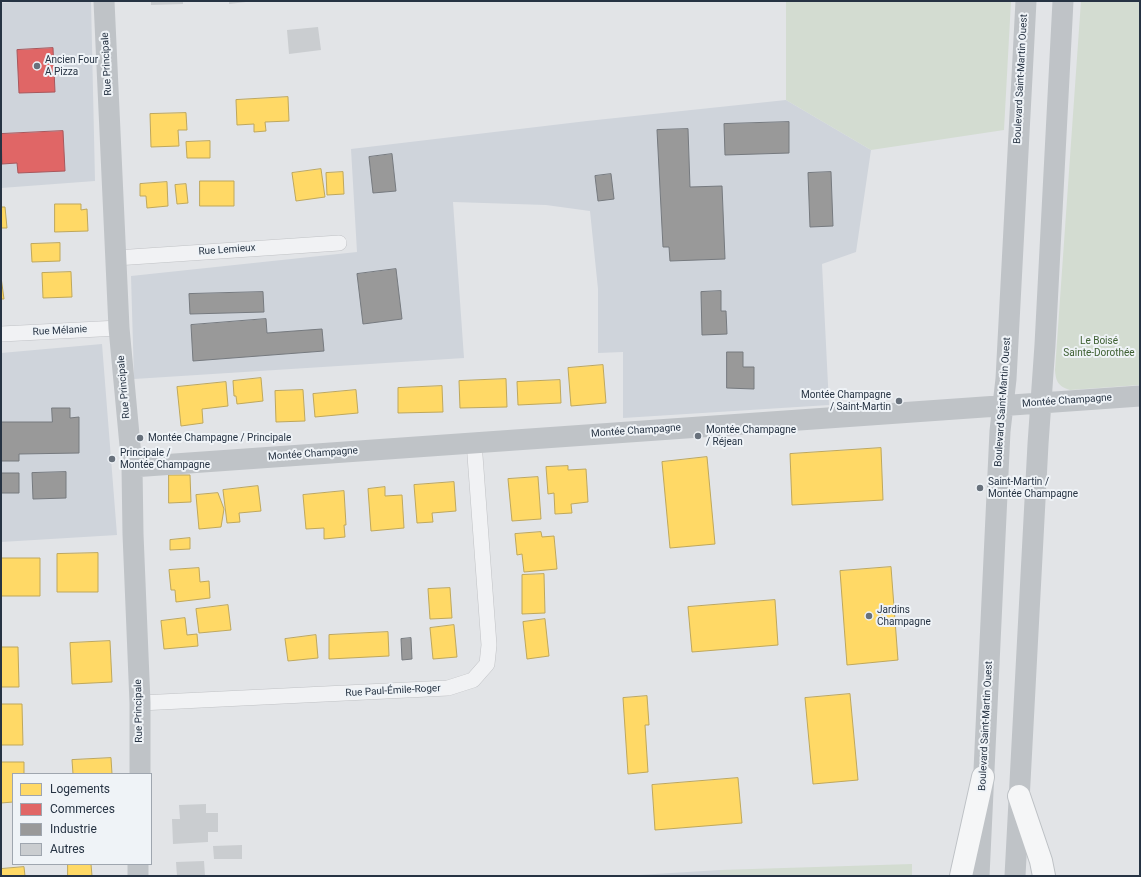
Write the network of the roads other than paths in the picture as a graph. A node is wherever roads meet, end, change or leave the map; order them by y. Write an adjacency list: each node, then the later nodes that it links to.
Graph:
1 (104, 1): 5 (street, Rue Principale)
2 (1026, 1): 10 (street, Boulevard Saint-Martin Ouest)
3 (1063, 1): 9 (street)
4 (339, 242): 5 (street, Rue Lemieux)
5 (116, 258): 6 (street, Rue Principale)
6 (119, 328): 7 (street, Rue Mélanie); 12 (street, Rue Principale)
7 (1, 334)
8 (1140, 396): 9 (street, Montée Champagne)
9 (1041, 402): 10 (street, Montée Champagne); 16 (street)
10 (1003, 405): 11 (street, Montée Champagne); 15 (street, Boulevard Saint-Martin Ouest)
11 (474, 442): 12 (street, Montée Champagne); 13 (street, Rue Paul-Émile-Roger)
12 (132, 467): 13 (street, Rue Principale)
13 (140, 703): 14 (street, Rue Principale)
14 (140, 773)
15 (983, 777): 19 (main road); 20 (street, Boulevard Saint-Martin Ouest)
16 (1019, 796): 21 (street); 22 (main road)
17 (138, 865): 18 (street)
18 (138, 876)
19 (961, 876)
20 (979, 876)
21 (1015, 876)
22 (1044, 876)

